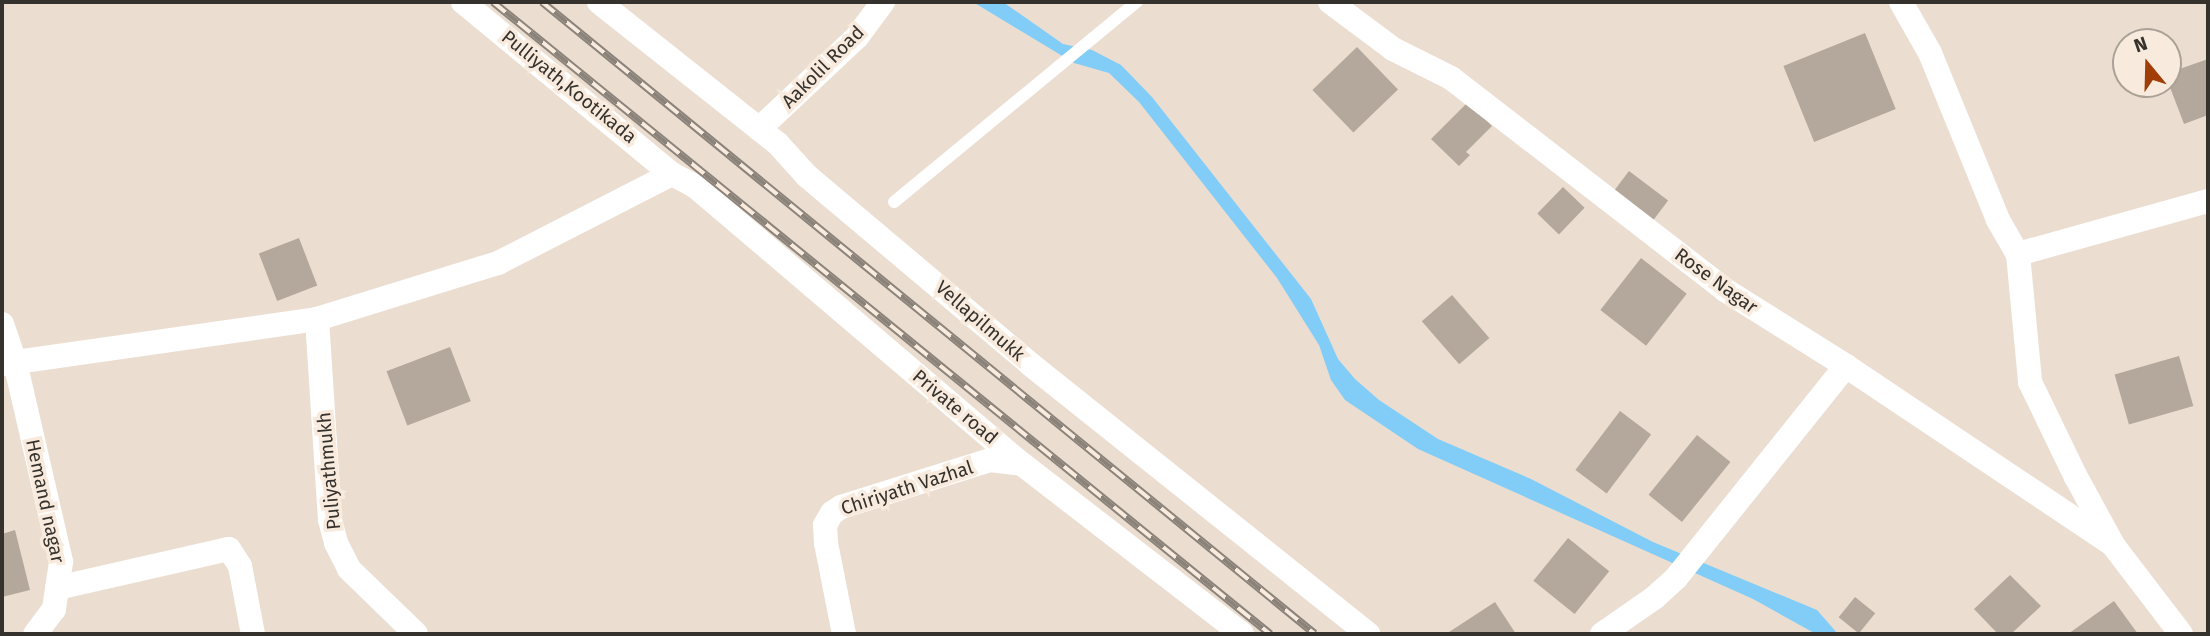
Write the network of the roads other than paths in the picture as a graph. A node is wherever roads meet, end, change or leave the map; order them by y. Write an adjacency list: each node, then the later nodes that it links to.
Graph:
1 (464, 2): 8 (street, Pulliyath,Kootikada)
2 (599, 2): 7 (street, Vellapilmukk)
3 (883, 2): 7 (street, Aakolil Road)
4 (1137, 2): 10 (lane)
5 (1330, 2): 15 (street, Rose Nagar)
6 (1901, 2): 11 (street)
7 (759, 129): 24 (street, Vellapilmukk)
8 (672, 174): 12 (street); 16 (street, Private road)
9 (2208, 201): 11 (street)
10 (894, 202)
11 (2018, 254): 17 (street)
12 (317, 319): 14 (street); 21 (street, Puliyathmukh)
13 (2, 324): 14 (street)
14 (9, 363): 18 (street, Hemand nagar)
15 (1846, 366): 17 (street, Rose Nagar); 25 (street)
16 (1022, 464): 22 (street, Chiriyath Vazhal); 23 (street, Private road)
17 (2113, 545): 26 (street)
18 (57, 588): 19 (street, Hemand nagar); 20 (street)
19 (35, 634)
20 (253, 634)
21 (416, 634)
22 (844, 634)
23 (1242, 634)
24 (1367, 634)
25 (1602, 634)
26 (2181, 634)

